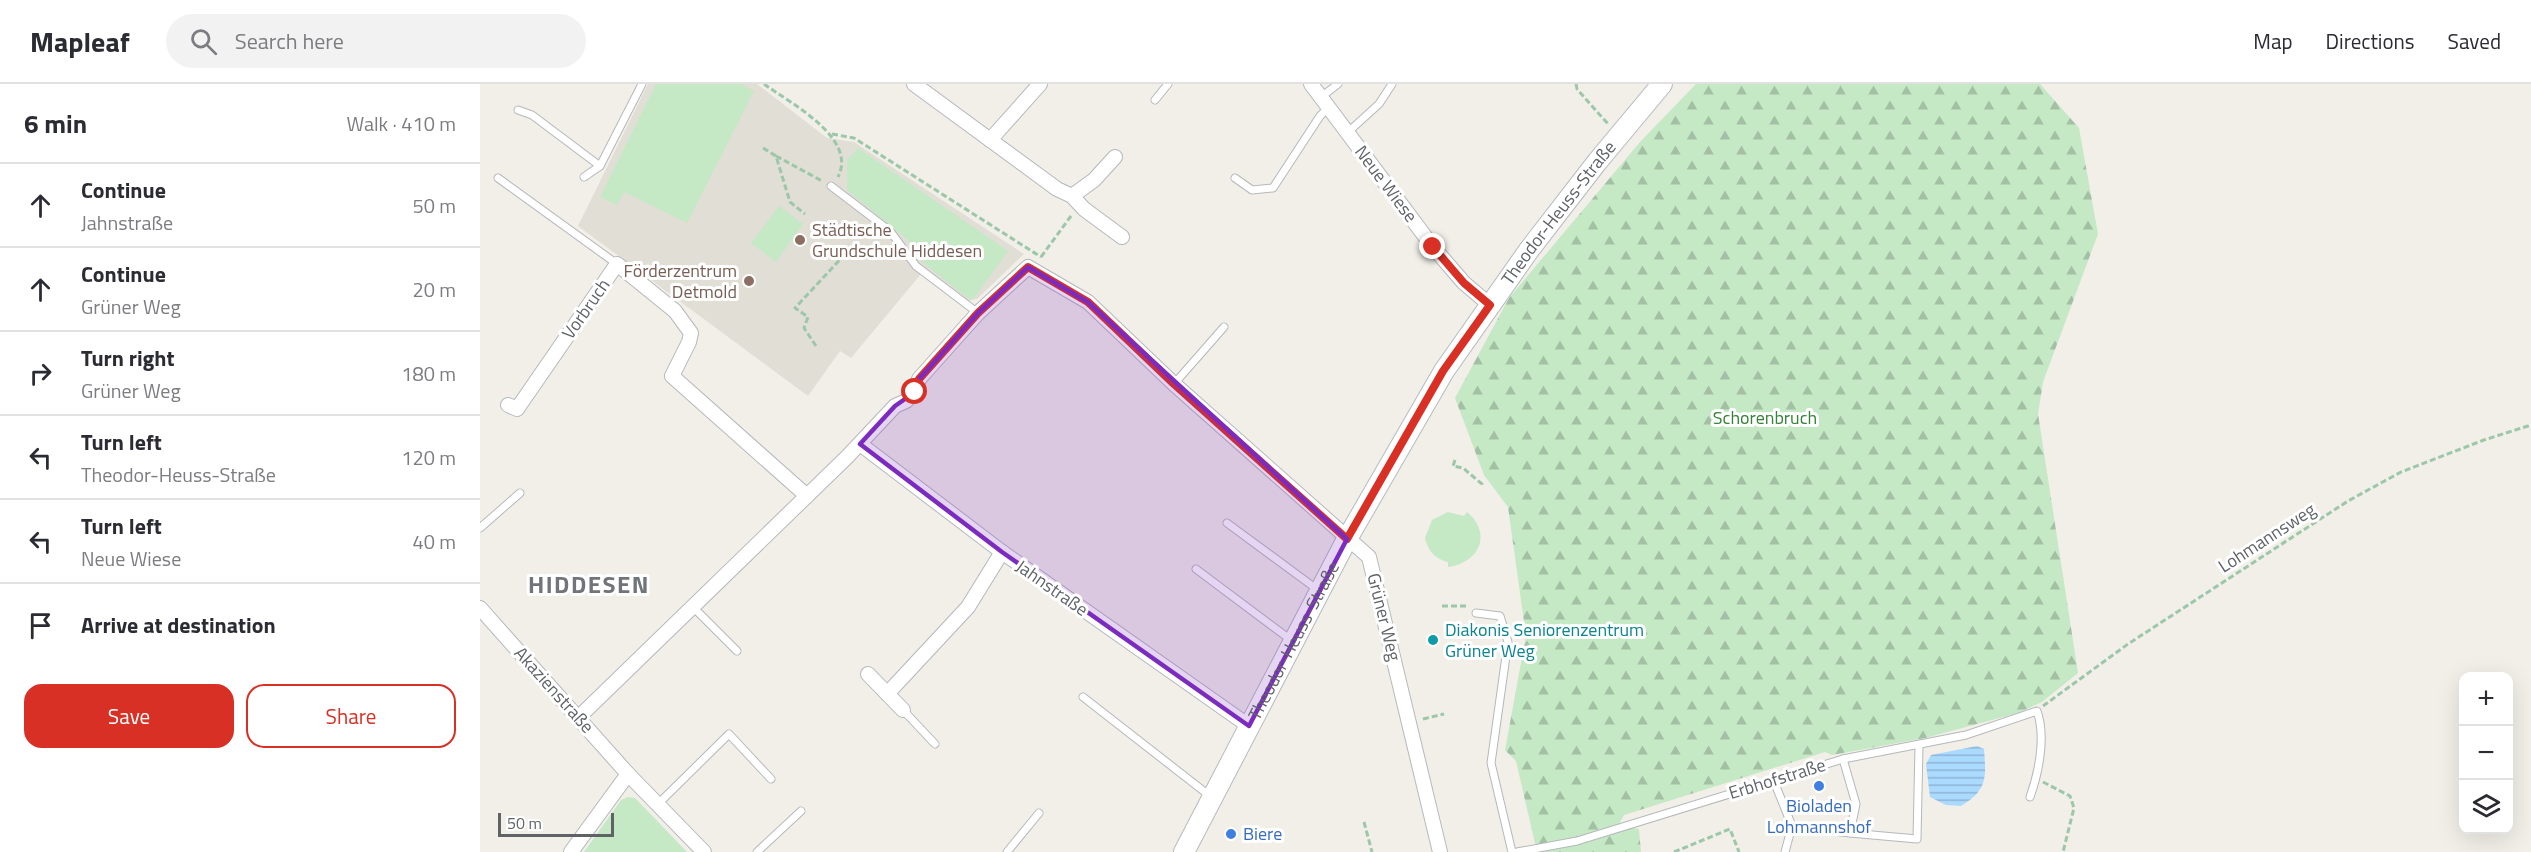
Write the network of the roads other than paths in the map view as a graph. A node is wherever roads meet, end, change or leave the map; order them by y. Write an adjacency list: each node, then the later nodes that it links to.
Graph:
1 (642, 84): 15 (lane)
2 (914, 84): 13 (street)
3 (1040, 84): 13 (street)
4 (1168, 84): 9 (lane)
5 (1311, 84): 10 (street, Neue Wiese)
6 (1338, 84): 10 (lane)
7 (1392, 84): 12 (lane)
8 (1656, 86): 23 (main road, Theodor-Heuss-Straße)
9 (1155, 100)
10 (1324, 103): 12 (street, Neue Wiese); 18 (lane)
11 (518, 110): 15 (lane)
12 (1347, 133): 23 (street, Neue Wiese)
13 (990, 140): 20 (street)
14 (1115, 157): 20 (street)
15 (600, 166): 16 (lane)
16 (584, 177)
17 (498, 178): 22 (lane)
18 (1235, 178)
19 (831, 186): 24 (lane)
20 (1072, 196): 21 (street)
21 (1122, 237)
22 (617, 264): 27 (street, Vorbruch); 30 (street, Vorbruch)
23 (1490, 305): 33 (main road, Theodor-Heuss-Straße)
24 (982, 308): 26 (street, Grüner Weg); 28 (street)
25 (1224, 327): 26 (lane)
26 (1174, 384): 33 (street, Grüner Weg)
27 (508, 405)
28 (860, 444): 30 (street); 34 (street, Jahnstraße)
29 (520, 493): 32 (lane)
30 (807, 496): 37 (street)
31 (1227, 523): 36 (lane)
32 (480, 528)
33 (1347, 539): 36 (main road, Theodor-Heuss-Straße); 66 (street, Grüner Weg)
34 (1002, 552): 43 (street); 47 (street, Jahnstraße)
35 (1196, 569): 40 (lane)
36 (1320, 591): 40 (main road, Theodor-Heuss-Straße)
37 (691, 605): 41 (lane); 46 (street)
38 (480, 608): 46 (street, Akazienstraße)
39 (1476, 613): 67 (lane)
40 (1293, 642): 47 (main road, Theodor-Heuss-Straße)
41 (737, 651)
42 (868, 674): 43 (street)
43 (887, 694): 45 (street)
44 (1083, 697): 55 (lane)
45 (903, 710): 48 (lane)
46 (579, 717): 51 (street, Akazienstraße)
47 (1249, 726): 55 (main road, Theodor-Heuss-Straße)
48 (935, 744)
49 (1919, 746): 50 (lane, Erbhofstraße); 54 (lane, Erbhofstraße); 60 (lane)
50 (1842, 759): 53 (lane, Erbhofstraße); 60 (lane)
51 (628, 774): 56 (street, Akazienstraße); 61 (street)
52 (771, 779): 56 (lane)
53 (1773, 779): 59 (lane); 68 (lane, Erbhofstraße)
54 (2030, 797)
55 (1212, 798): 65 (main road, Theodor-Heuss-Straße)
56 (658, 804): 62 (street, Akazienstraße)
57 (801, 812): 63 (lane)
58 (1039, 813): 64 (lane)
59 (1792, 826): 60 (lane); 69 (lane)
60 (1850, 833)
61 (571, 852)
62 (704, 852)
63 (757, 852)
64 (1007, 852)
65 (1184, 852)
66 (1440, 852)
67 (1512, 852)
68 (1517, 852)
69 (1785, 852)

